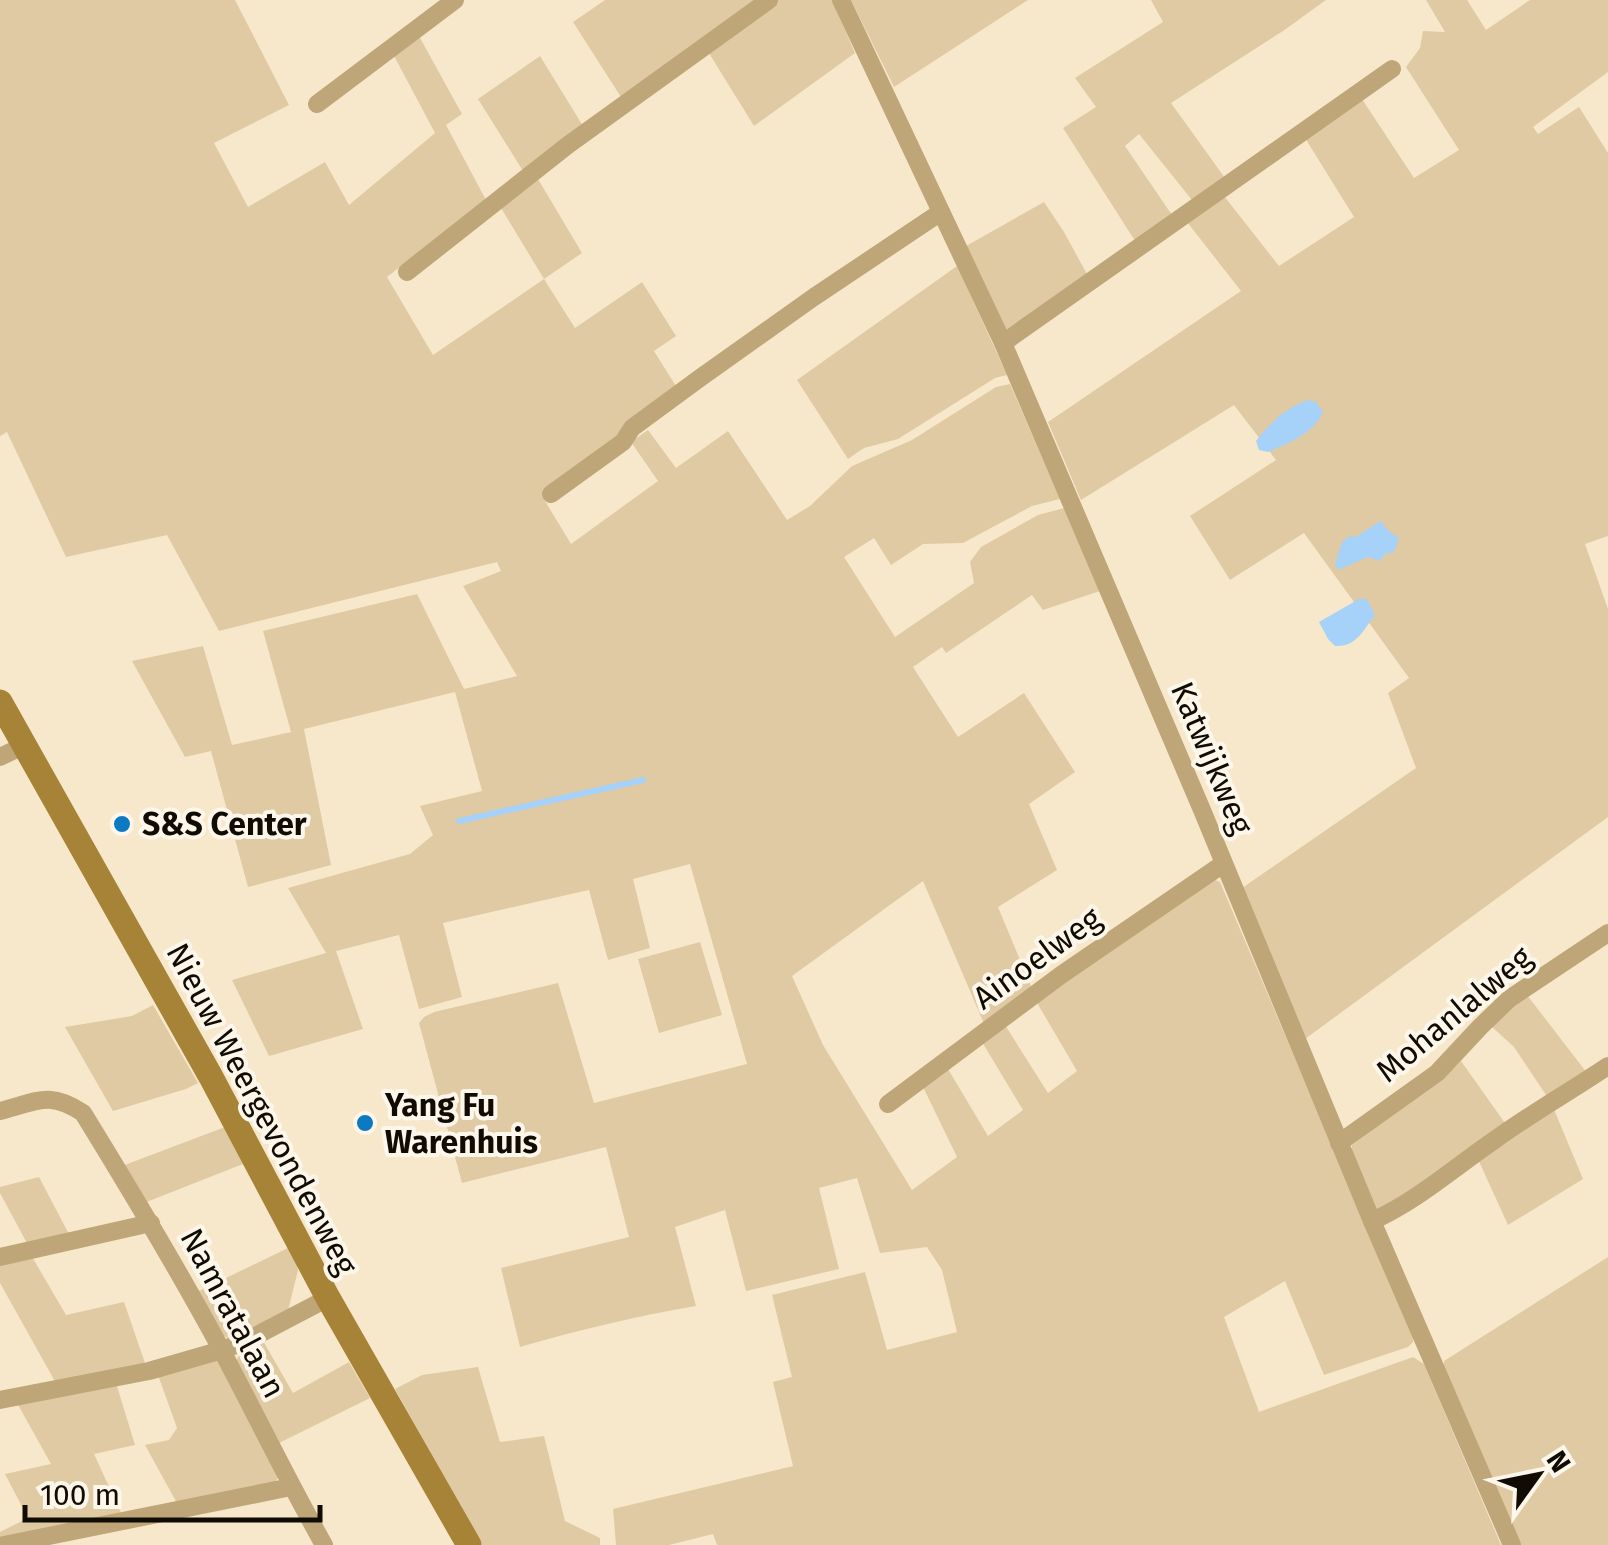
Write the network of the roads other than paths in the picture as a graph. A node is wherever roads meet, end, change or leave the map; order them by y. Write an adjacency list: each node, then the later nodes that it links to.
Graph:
1 (455, 0): 5 (street)
2 (769, 0): 7 (street)
3 (841, 0): 6 (street, Katwijkweg)
4 (1392, 68): 8 (street)
5 (317, 104)
6 (941, 212): 8 (street, Katwijkweg); 9 (street)
7 (407, 272)
8 (1003, 343): 12 (street, Katwijkweg)
9 (551, 494)
10 (0, 702): 11 (street, Nieuw Weergevondenweg)
11 (11, 751): 21 (street, Nieuw Weergevondenweg)
12 (1223, 864): 15 (street, Ainoelweg); 17 (street, Katwijkweg)
13 (1608, 933): 17 (street, Mohanlalweg)
14 (1608, 1066): 18 (street)
15 (888, 1104)
16 (0, 1111): 19 (street, Namratalaan)
17 (1339, 1142): 18 (street, Katwijkweg)
18 (1372, 1221): 28 (street, Katwijkweg)
19 (151, 1223): 20 (street); 22 (street, Namratalaan)
20 (0, 1257)
21 (328, 1298): 22 (street); 27 (street, Nieuw Weergevondenweg)
22 (222, 1350): 23 (street); 24 (street, Namratalaan)
23 (0, 1400)
24 (291, 1487): 25 (street); 26 (street, Namratalaan)
25 (4, 1545)
26 (324, 1545)
27 (469, 1545)
28 (1512, 1545)

